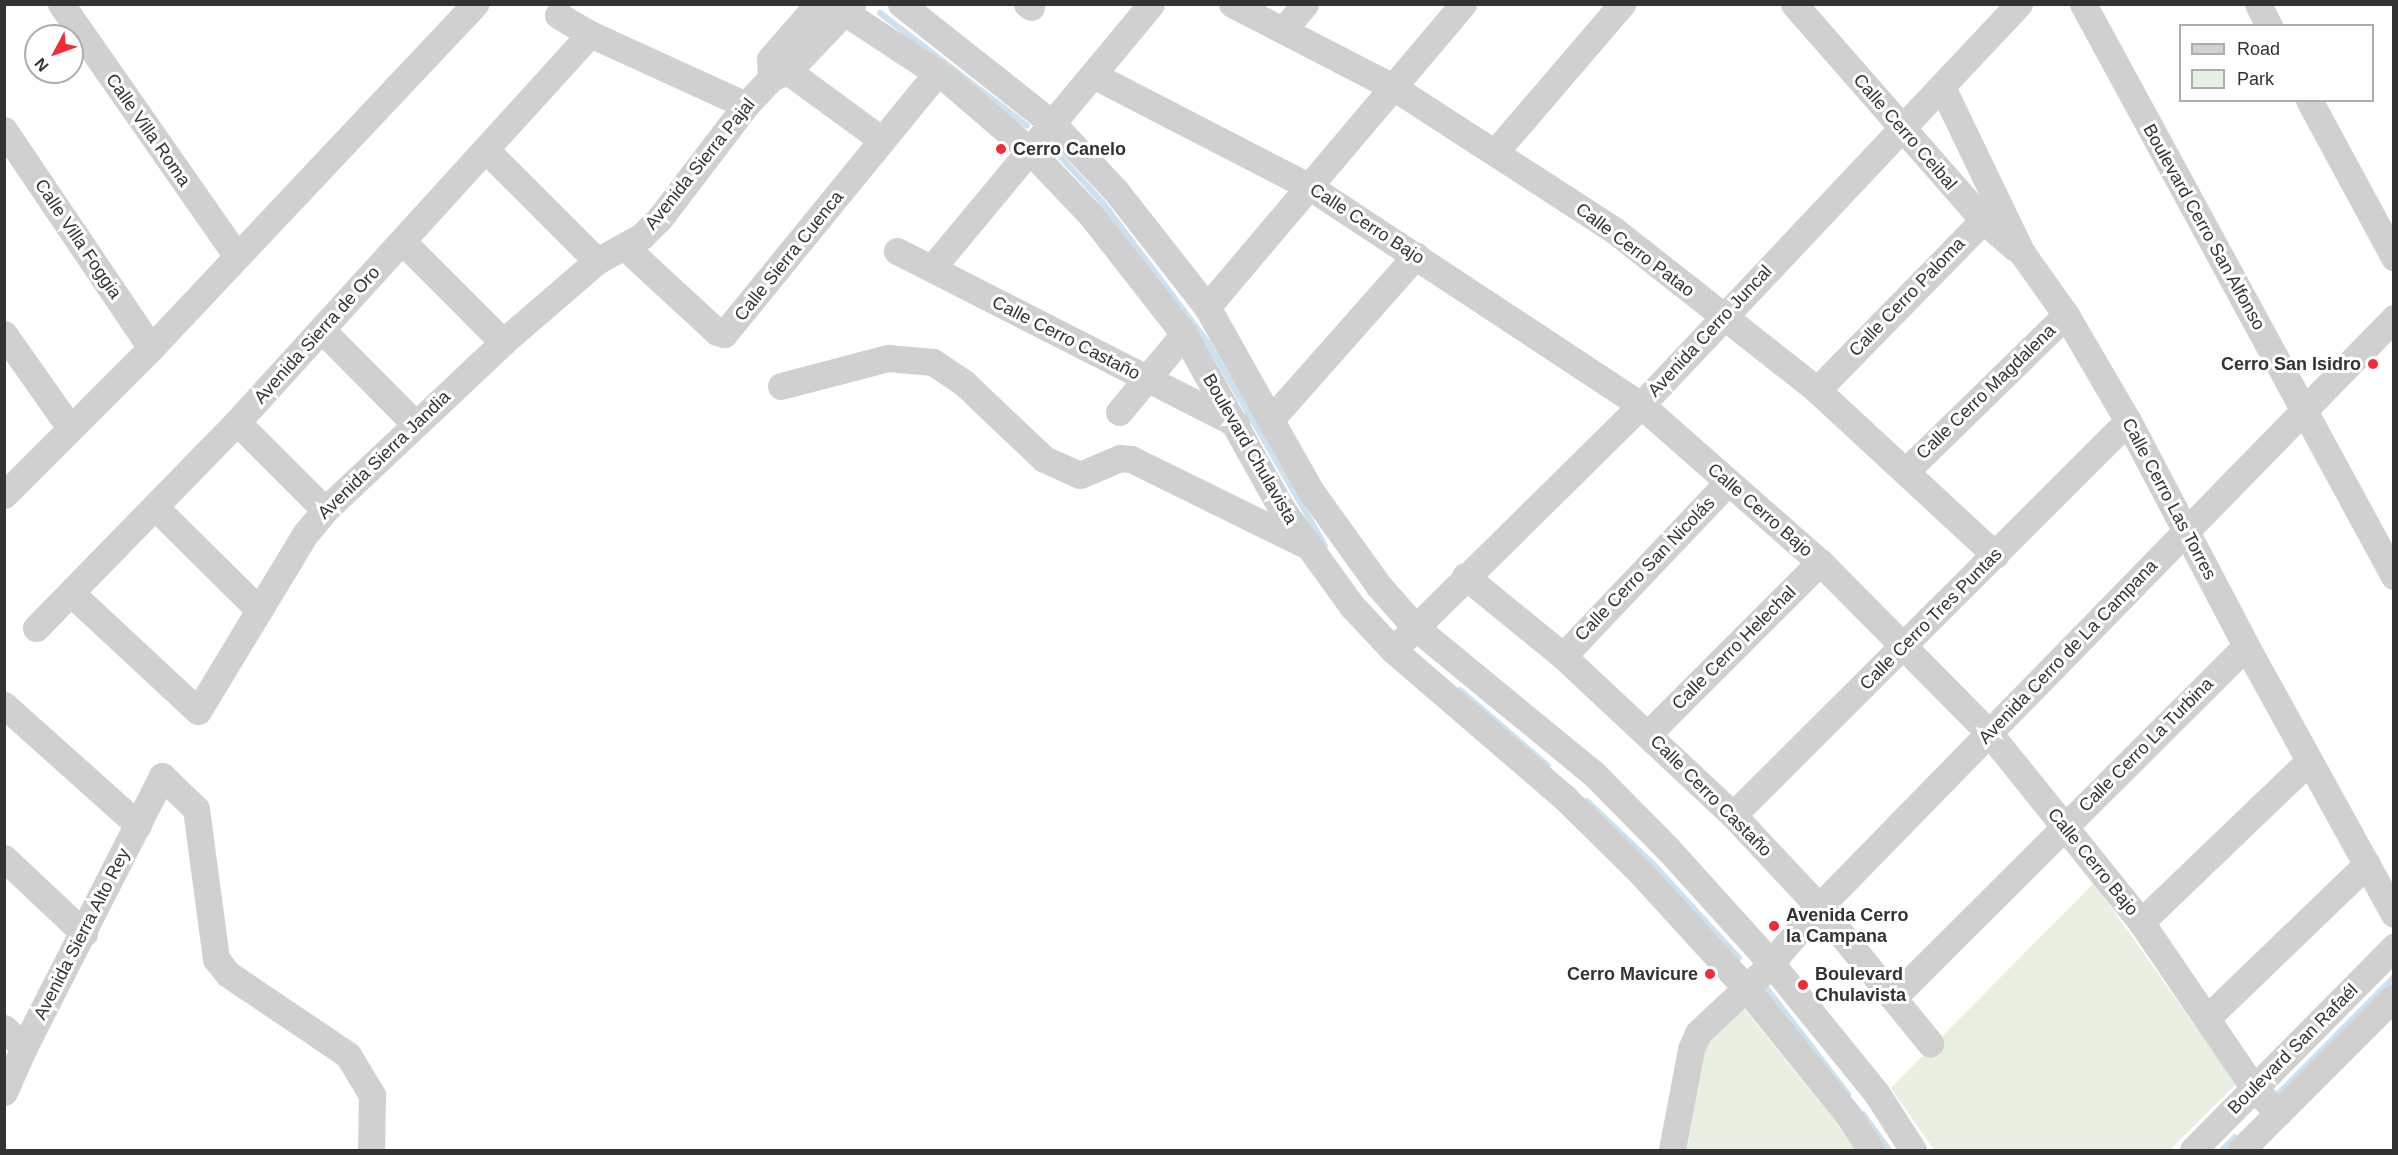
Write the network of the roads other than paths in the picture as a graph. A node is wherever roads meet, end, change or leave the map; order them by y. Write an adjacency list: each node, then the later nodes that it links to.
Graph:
1 (61, 4): 39 (street, Calle Villa Roma)
2 (475, 4): 39 (street)
3 (818, 4): 19 (street, Avenida Sierra Pajal)
4 (901, 4): 26 (street, Boulevard Chulavista)
5 (1151, 4): 21 (street)
6 (1232, 4): 17 (street, Calle Cerro Patao)
7 (1305, 4): 17 (street)
8 (1463, 4): 22 (street)
9 (1622, 4): 32 (street)
10 (1794, 4): 27 (street, Calle Cerro Ceibal)
11 (2019, 4): 23 (street, Avenida Cerro Juncal)
12 (2083, 4): 57 (street, Boulevard Cerro San Alfonso)
13 (2258, 4): 16 (street)
14 (843, 7): 19 (street, Avenida Sierra Pajal); 20 (street, Boulevard Chulavista)
15 (558, 15): 18 (street)
16 (2268, 24)
17 (1284, 29): 22 (street, Calle Cerro Patao)
18 (590, 34): 25 (street); 30 (street, Avenida Sierra de Oro)
19 (776, 69): 25 (street, Avenida Sierra Pajal); 29 (street)
20 (936, 74): 29 (street, Calle Sierra Cuenca); 31 (street, Boulevard Chulavista)
21 (1093, 75): 26 (street); 33 (street, Calle Cerro Bajo)
22 (1393, 87): 32 (street, Calle Cerro Patao); 33 (street)
23 (1942, 87): 27 (street, Avenida Cerro Juncal); 34 (street)
24 (2310, 102): 41 (street)
25 (747, 105): 36 (street, Avenida Sierra Pajal)
26 (1053, 124): 31 (street); 44 (street, Boulevard Chulavista)
27 (1901, 128): 34 (street, Calle Cerro Ceibal); 46 (street, Avenida Cerro Juncal)
28 (4, 130): 52 (street, Calle Villa Foggia)
29 (882, 140): 36 (street, Calle Sierra Cuenca)
30 (487, 151): 35 (street, Avenida Sierra de Oro); 42 (street)
31 (1030, 151): 43 (street); 50 (street, Boulevard Chulavista)
32 (1496, 151): 46 (street, Calle Cerro Patao)
33 (1310, 187): 40 (street, Calle Cerro Bajo); 44 (street)
34 (1990, 212): 38 (street, Calle Cerro Ceibal); 55 (street, Calle Cerro Paloma)
35 (402, 241): 48 (street, Avenida Sierra de Oro); 51 (street)
36 (625, 248): 42 (street, Avenida Sierra Jandia)
37 (897, 251): 43 (street, Calle Cerro Castaño)
38 (2022, 253): 45 (street, Calle Cerro Las Torres)
39 (236, 255): 52 (street)
40 (1416, 255): 56 (street, Calle Cerro Bajo); 59 (street)
41 (2394, 257)
42 (597, 261): 51 (street, Avenida Sierra Jandia)
43 (932, 268): 53 (street, Calle Cerro Castaño)
44 (1207, 308): 59 (street, Boulevard Chulavista)
45 (2066, 315): 60 (street, Calle Cerro Las Torres); 65 (street, Calle Cerro Magdalena)
46 (1723, 317): 55 (street, Calle Cerro Patao); 56 (street, Avenida Cerro Juncal)
47 (2394, 318): 57 (street, Avenida Cerro de La Campana)
48 (322, 330): 61 (street, Avenida Sierra de Oro); 62 (street)
49 (4, 334): 64 (street)
50 (1184, 334): 53 (street); 63 (street, Boulevard Chulavista)
51 (503, 342): 62 (street, Avenida Sierra Jandia)
52 (151, 348): 64 (street)
53 (1147, 380): 58 (street); 63 (street, Calle Cerro Castaño)
54 (781, 386): 71 (street)
55 (1817, 390): 65 (street, Calle Cerro Patao)
56 (1641, 405): 66 (street, Calle Cerro Bajo); 74 (street, Avenida Cerro Juncal)
57 (2303, 410): 70 (street, Avenida Cerro de La Campana); 75 (street, Boulevard Cerro San Alfonso)
58 (1119, 412)
59 (1272, 418): 78 (street, Boulevard Chulavista)
60 (2128, 421): 70 (street, Calle Cerro Las Torres); 72 (street, Calle Cerro Tres Puntas)
61 (237, 422): 68 (street, Avenida Sierra de Oro); 69 (street)
62 (414, 423): 69 (street, Avenida Sierra Jandia)
63 (1237, 424): 71 (street, Boulevard Chulavista)
64 (70, 428): 67 (street)
65 (1907, 470): 72 (street, Calle Cerro Patao)
66 (1728, 482): 73 (street, Calle Cerro Bajo); 83 (street, Calle Cerro San Nicolás)
67 (4, 495)
68 (156, 508): 76 (street, Avenida Sierra de Oro); 77 (street)
69 (325, 510): 77 (street, Avenida Sierra Jandia)
70 (2186, 529): 81 (street, Calle Cerro Las Torres); 86 (street, Avenida Cerro de La Campana)
71 (1306, 544): 82 (street, Boulevard Chulavista)
72 (1995, 555): 80 (street, Calle Cerro Tres Puntas)
73 (1820, 562): 80 (street, Calle Cerro Bajo); 85 (street, Calle Cerro Helechal)
74 (1465, 576): 78 (street, Avenida Cerro Juncal); 83 (street, Calle Cerro Castaño)
75 (2394, 576)
76 (72, 593): 77 (street, Avenida Sierra Jandia); 79 (street, Avenida Sierra de Oro)
77 (259, 610)
78 (1415, 627): 82 (street, Avenida Cerro Juncal); 98 (street, Boulevard Chulavista)
79 (36, 628)
80 (1906, 645): 86 (street, Calle Cerro Bajo); 88 (street, Calle Cerro Tres Puntas)
81 (2246, 646): 87 (street, Calle Cerro Las Torres); 90 (street, Calle Cerro La Turbina)
82 (1393, 650): 99 (street, Boulevard Chulavista)
83 (1563, 656): 85 (street, Calle Cerro Castaño)
84 (4, 705): 89 (street)
85 (1649, 733): 88 (street, Calle Cerro Castaño)
86 (1990, 734): 90 (street, Calle Cerro Bajo); 93 (street, Avenida Cerro de La Campana)
87 (2308, 761): 92 (street, Calle Cerro Las Torres); 95 (street)
88 (1733, 815): 93 (street, Calle Cerro Castaño)
89 (138, 825): 96 (street, Avenida Sierra Alto Rey); 109 (street, Avenida Sierra Alto Rey)
90 (2065, 827): 95 (street, Calle Cerro Bajo); 100 (street, Calle Cerro La Turbina)
91 (4, 858): 96 (street)
92 (2367, 864): 94 (street, Calle Cerro Las Torres); 102 (street)
93 (1819, 907): 98 (street, Avenida Cerro de La Campana); 100 (street, Calle Cerro Castaño)
94 (2394, 914)
95 (2141, 922): 102 (street, Calle Cerro Bajo)
96 (84, 933): 105 (street, Avenida Sierra Alto Rey)
97 (2394, 947): 106 (street, Boulevard San Rafaél)
98 (1771, 963): 99 (street, Avenida Cerro de La Campana); 112 (street, Boulevard Chulavista)
99 (1746, 988): 110 (street, Avenida Cerro de La Campana); 111 (street, Boulevard Chulavista)
100 (1894, 997): 104 (street, Calle Cerro Castaño)
101 (2394, 997): 108 (street, Boulevard San Rafaél)
102 (2207, 1018): 106 (street, Calle Cerro Bajo)
103 (4, 1028): 105 (street)
104 (1930, 1043)
105 (24, 1047): 107 (street, Avenida Sierra Alto Rey)
106 (2254, 1088): 108 (street, Calle Cerro Bajo); 113 (street, Boulevard San Rafaél)
107 (4, 1092)
108 (2278, 1113): 114 (street, Boulevard San Rafaél)
109 (371, 1150)
110 (1672, 1150)
111 (1871, 1150)
112 (1913, 1150)
113 (2193, 1150)
114 (2241, 1150)

